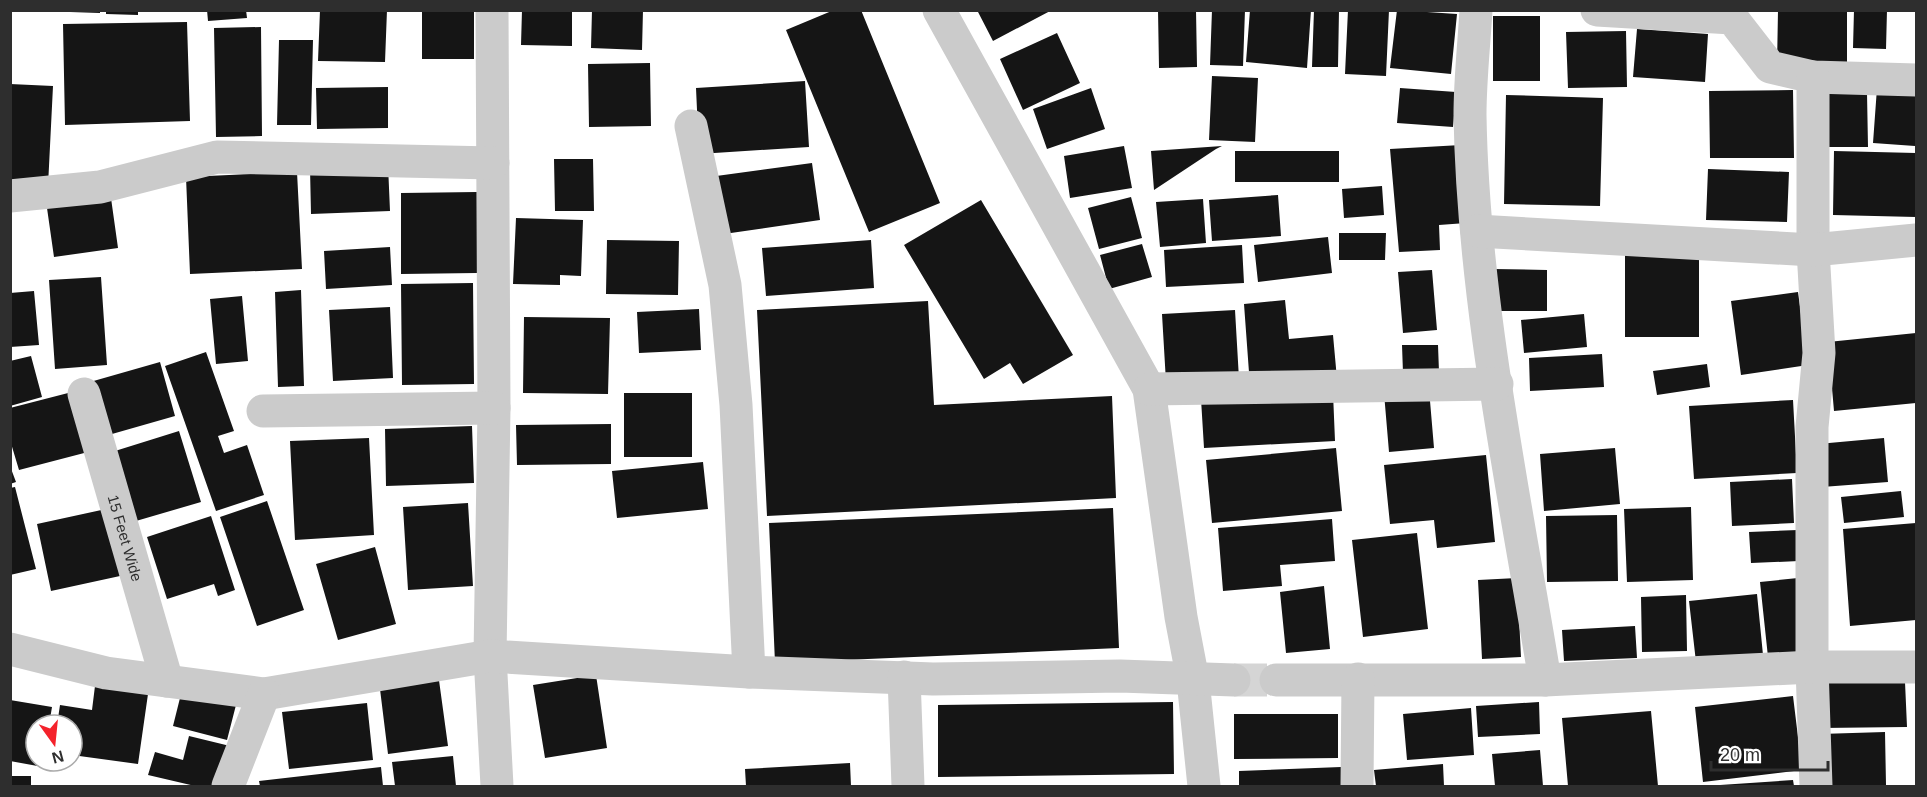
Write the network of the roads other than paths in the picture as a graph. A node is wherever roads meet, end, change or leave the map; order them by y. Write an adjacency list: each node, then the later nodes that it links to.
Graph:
1 (492, 10): 8 (street)
2 (939, 10): 14 (street)
3 (1476, 10): 10 (street)
4 (1596, 10): 5 (street)
5 (1813, 77): 6 (street); 12 (street)
6 (1917, 80)
7 (691, 126): 22 (street)
8 (493, 163): 9 (street); 16 (street)
9 (10, 196)
10 (1477, 231): 12 (street); 13 (street)
11 (1917, 240): 12 (street)
12 (1813, 250): 21 (street)
13 (1497, 384): 14 (street); 29 (street)
14 (1149, 389): 25 (street)
15 (84, 394): 28 (street, 15 Feet Wide)
16 (494, 408): 17 (street); 19 (street)
17 (263, 411)
18 (10, 649): 28 (street)
19 (490, 656): 22 (street); 30 (street); 32 (street)
20 (1917, 667): 21 (street)
21 (1812, 668): 29 (street); 36 (street)
22 (749, 672): 23 (street)
23 (904, 677): 25 (street); 33 (street)
24 (1358, 679): 27 (street); 29 (street); 35 (street)
25 (1193, 680): 26 (street); 34 (street)
26 (1234, 680)
27 (1276, 680)
28 (167, 681): 30 (street)
29 (1545, 681)
30 (264, 694): 31 (street)
31 (228, 786)
32 (497, 786)
33 (908, 786)
34 (1204, 786)
35 (1357, 786)
36 (1816, 786)

